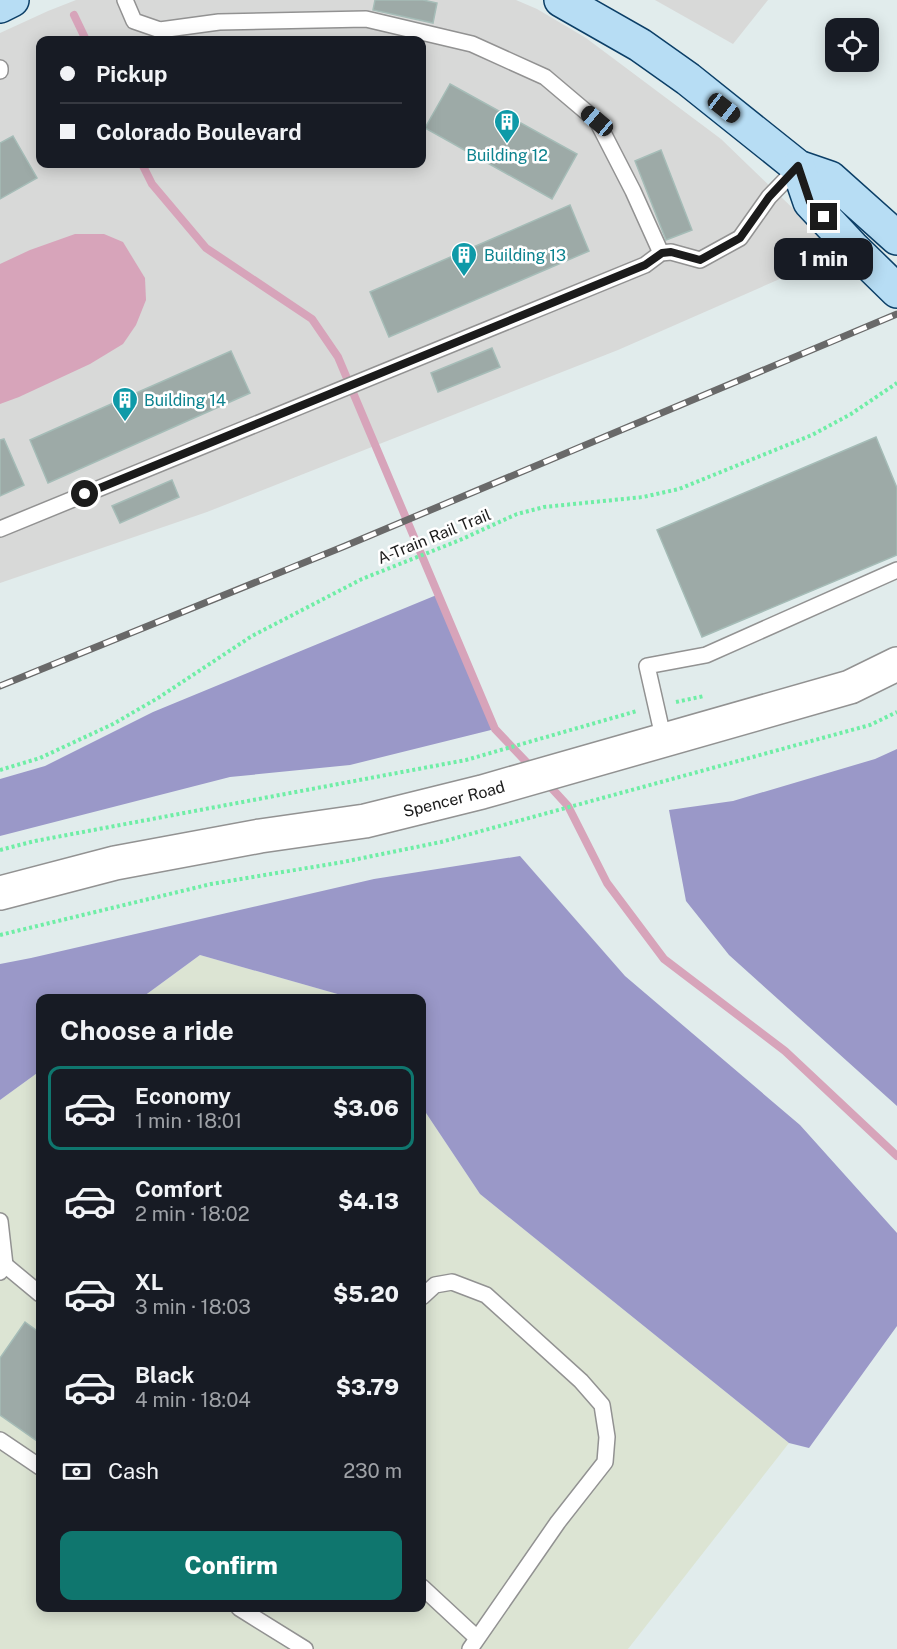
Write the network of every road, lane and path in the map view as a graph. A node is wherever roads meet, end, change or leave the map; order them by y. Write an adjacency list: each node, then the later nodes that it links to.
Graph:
1 (12, 0): 4 (main road)
2 (125, 0): 7 (lane)
3 (561, 0): 5 (main road)
4 (0, 6)
5 (798, 166): 6 (main road); 7 (lane); 8 (main road)
6 (897, 238)
7 (662, 253): 10 (lane)
8 (897, 291)
9 (897, 383): 17 (path, A-Train Rail Trail)
10 (0, 529)
11 (897, 570): 14 (lane)
12 (897, 664): 16 (street, Spencer Road)
13 (710, 695): 14 (path)
14 (656, 706): 16 (lane); 18 (path)
15 (897, 712): 20 (path)
16 (664, 741): 19 (street, Spencer Road)
17 (0, 770)
18 (0, 850)
19 (0, 893)
20 (0, 935)
21 (0, 1221): 22 (lane)
22 (2, 1268): 23 (lane)
23 (36, 1291)
24 (426, 1293): 29 (lane)
25 (0, 1440): 26 (lane)
26 (36, 1464)
27 (426, 1591): 29 (lane)
28 (245, 1612): 30 (lane)
29 (474, 1644)
30 (305, 1649)

